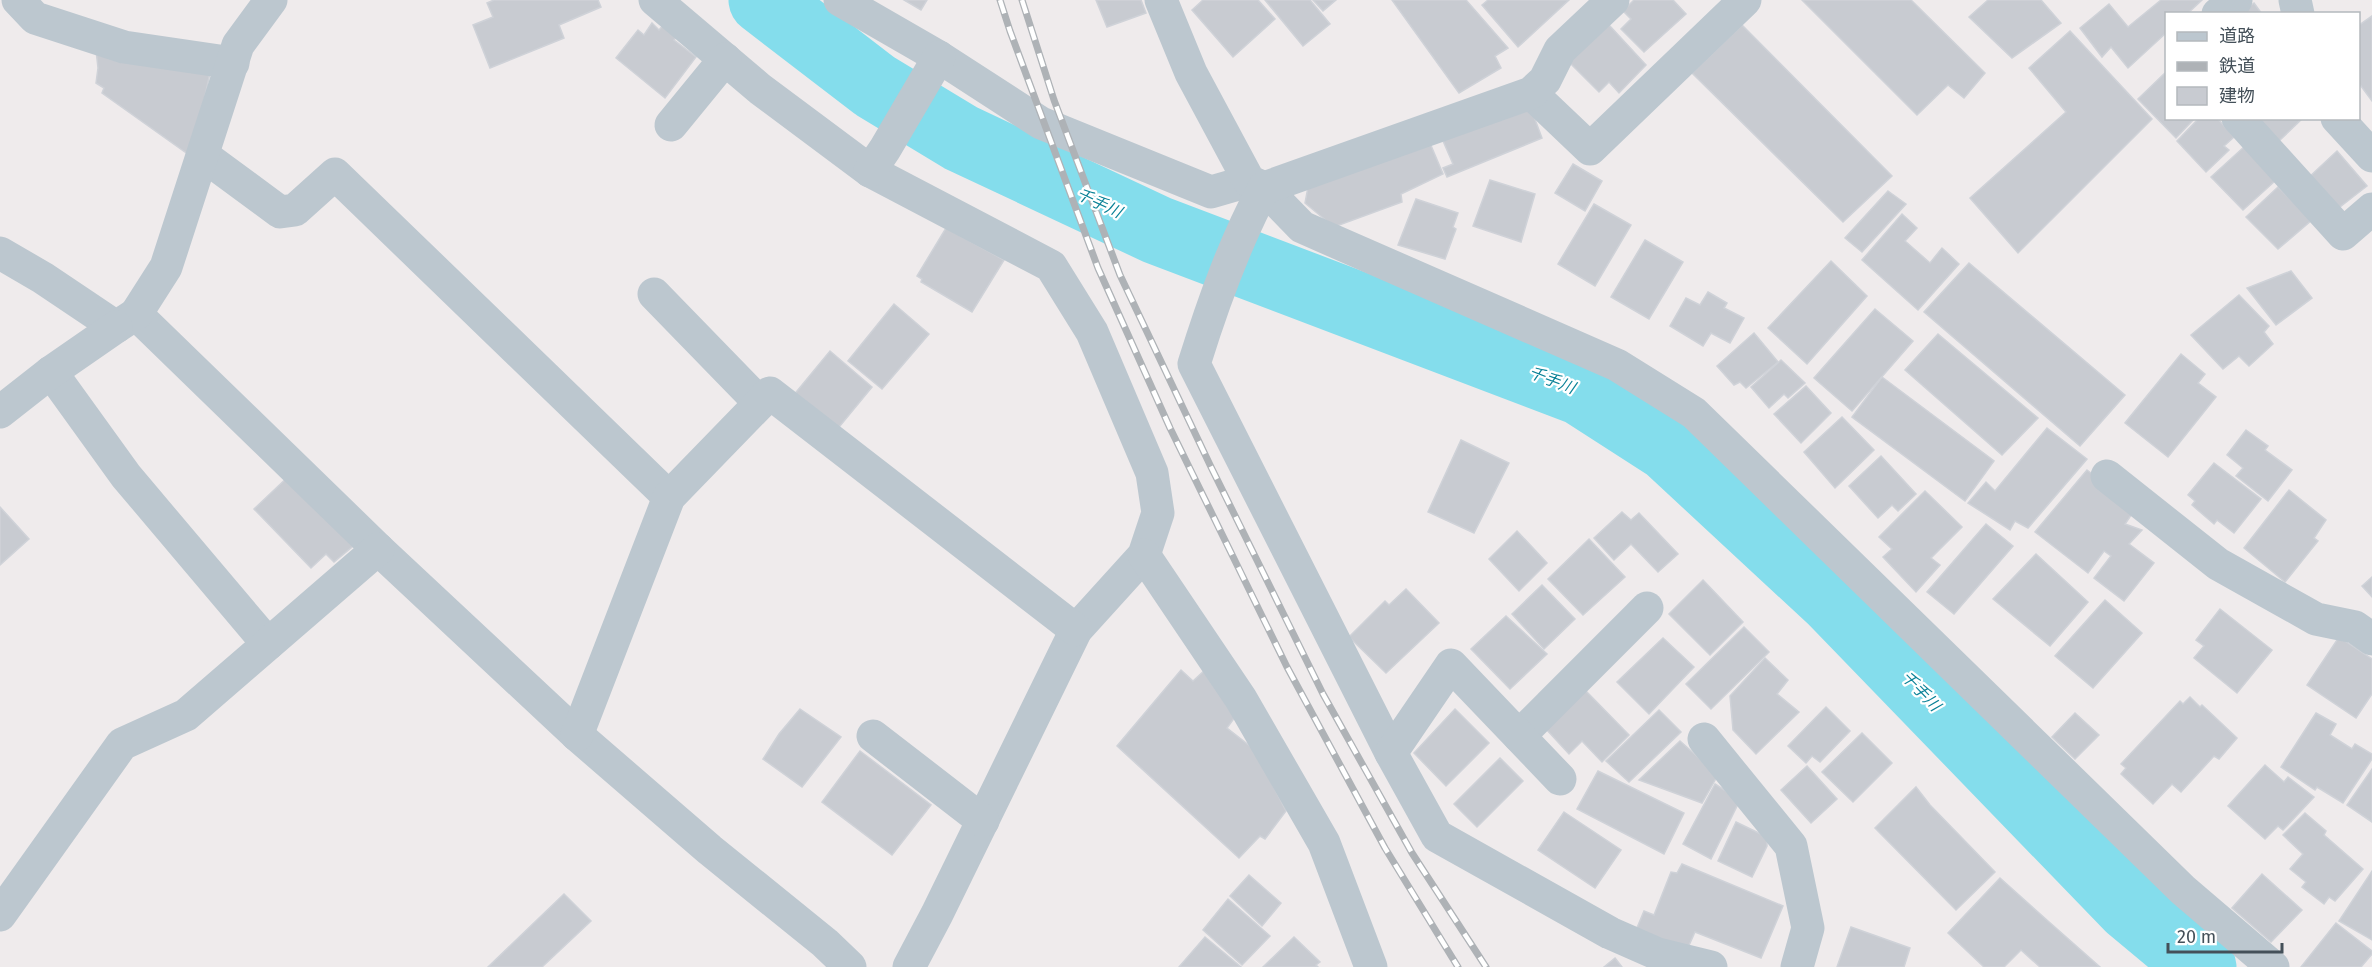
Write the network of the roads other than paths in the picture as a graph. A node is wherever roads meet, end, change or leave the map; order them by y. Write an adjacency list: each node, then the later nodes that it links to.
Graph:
1 (18, 0): 11 (street)
2 (271, 0): 11 (street)
3 (655, 0): 10 (street)
4 (840, 0): 12 (street)
5 (1161, 0): 20 (street)
6 (1613, 0): 13 (street)
7 (1745, 0): 13 (street)
8 (2236, 0): 9 (street)
9 (2221, 12)
10 (725, 59): 16 (street); 19 (street)
11 (233, 63): 17 (street)
12 (935, 64): 19 (street); 20 (street)
13 (1531, 93): 20 (street)
14 (2240, 120): 21 (street)
15 (2339, 120): 18 (street)
16 (671, 125)
17 (204, 156): 24 (street); 29 (street)
18 (2372, 156)
19 (878, 160): 31 (street)
20 (1256, 184): 40 (street); 49 (street)
21 (2372, 209)
22 (0, 254): 24 (street)
23 (654, 294): 26 (street)
24 (126, 321): 25 (street); 30 (street)
25 (51, 372): 27 (street); 35 (street)
26 (760, 403): 29 (street); 33 (street)
27 (0, 412)
28 (2108, 476): 34 (street)
29 (669, 497): 36 (street)
30 (378, 549): 35 (street); 36 (street)
31 (1144, 555): 33 (street); 46 (street)
32 (1647, 608): 38 (street)
33 (1076, 630): 42 (street)
34 (2372, 639)
35 (268, 644): 43 (street)
36 (577, 735): 44 (street)
37 (873, 736): 42 (street)
38 (1519, 736): 40 (street); 41 (street)
39 (1704, 739): 48 (street)
40 (1391, 753): 47 (street)
41 (1560, 778)
42 (983, 821): 45 (street)
43 (0, 915)
44 (850, 967)
45 (909, 967)
46 (1371, 967)
47 (1711, 967)
48 (1797, 967)
49 (2272, 967)

